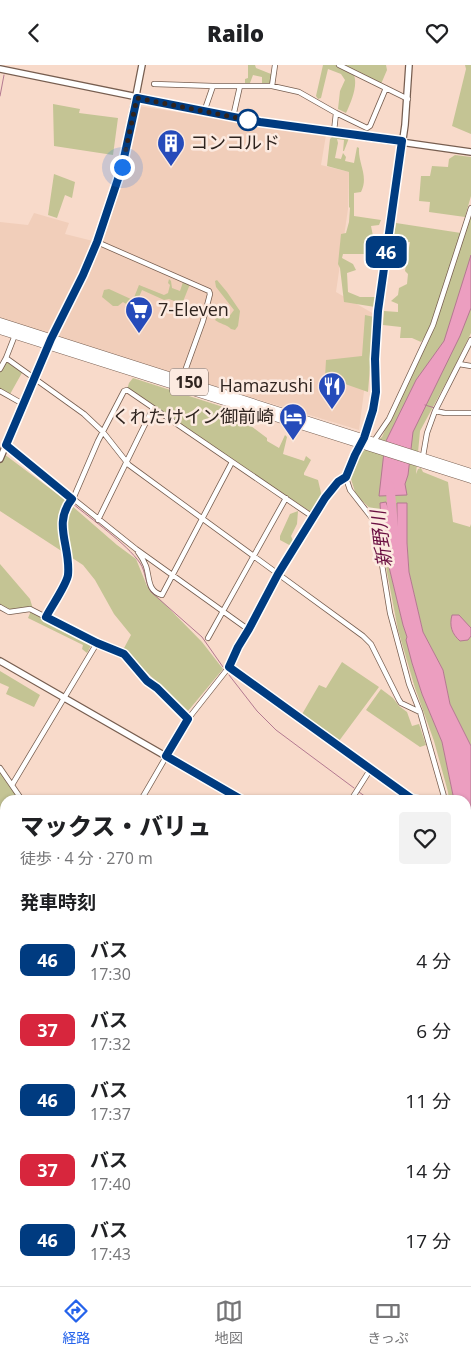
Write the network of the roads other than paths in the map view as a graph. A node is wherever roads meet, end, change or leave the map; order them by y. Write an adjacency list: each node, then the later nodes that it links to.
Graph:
1 (142, 65): 11 (street)
2 (275, 65): 9 (street)
3 (339, 65): 10 (street)
4 (409, 65): 12 (street)
5 (0, 69): 11 (street)
6 (154, 84): 7 (street)
7 (213, 86): 8 (street); 13 (street)
8 (240, 86): 9 (street); 15 (street)
9 (272, 86): 14 (street)
10 (386, 88): 12 (street); 14 (street)
11 (137, 98): 13 (street); 20 (street)
12 (408, 99): 17 (street)
13 (204, 112): 15 (street)
14 (336, 113): 16 (street)
15 (233, 117): 16 (street)
16 (334, 131): 17 (street)
17 (402, 141): 18 (street); 38 (street)
18 (471, 152)
19 (471, 208): 39 (street)
20 (97, 242): 25 (street); 31 (street)
21 (0, 322): 25 (highway, 150)
22 (0, 330): 23 (highway, 150)
23 (15, 335): 25 (highway, 150); 26 (street)
24 (471, 340): 27 (street)
25 (50, 342): 30 (street); 31 (highway, 150)
26 (6, 358): 29 (street); 30 (street)
27 (459, 364): 28 (street); 35 (street)
28 (471, 366)
29 (0, 369)
30 (35, 379): 33 (street); 37 (street)
31 (180, 383): 38 (highway, 150)
32 (0, 391): 33 (street)
33 (23, 404): 40 (street)
34 (153, 408): 37 (street); 43 (street); 44 (street)
35 (435, 411): 36 (street); 41 (street)
36 (471, 413)
37 (103, 432): 43 (street); 49 (street)
38 (362, 441): 39 (highway, 150); 46 (street)
39 (376, 444): 41 (highway, 150)
40 (5, 447): 42 (street); 49 (street)
41 (420, 458): 45 (highway, 150); 47 (highway, 150)
42 (0, 459)
43 (126, 462): 51 (street); 52 (street)
44 (232, 462): 48 (street); 52 (street)
45 (471, 473)
46 (346, 477): 50 (street); 66 (street)
47 (471, 479)
48 (286, 498): 50 (street); 54 (street)
49 (72, 499): 51 (street); 59 (street)
50 (313, 517): 55 (street)
51 (98, 519): 53 (street)
52 (202, 519): 54 (street); 56 (street)
53 (136, 549): 56 (street); 56 (street)
54 (254, 556): 55 (street); 58 (street)
55 (278, 574): 60 (street); 66 (street)
56 (173, 575): 58 (street)
57 (0, 607): 59 (street)
58 (223, 611): 60 (street); 61 (street)
59 (46, 617): 62 (street)
60 (249, 629): 64 (street)
61 (208, 638)
62 (97, 643): 65 (street); 67 (street)
63 (0, 661): 65 (street)
64 (229, 667): 67 (street); 70 (street)
65 (64, 698): 68 (street); 71 (street)
66 (420, 712): 77 (street)
67 (188, 719): 68 (street)
68 (166, 756): 73 (street); 74 (street)
69 (0, 768): 71 (street)
70 (370, 770): 75 (street); 76 (street)
71 (12, 785): 72 (street)
72 (19, 795)
73 (144, 795)
74 (233, 795)
75 (354, 795)
76 (406, 795)
77 (444, 795)

